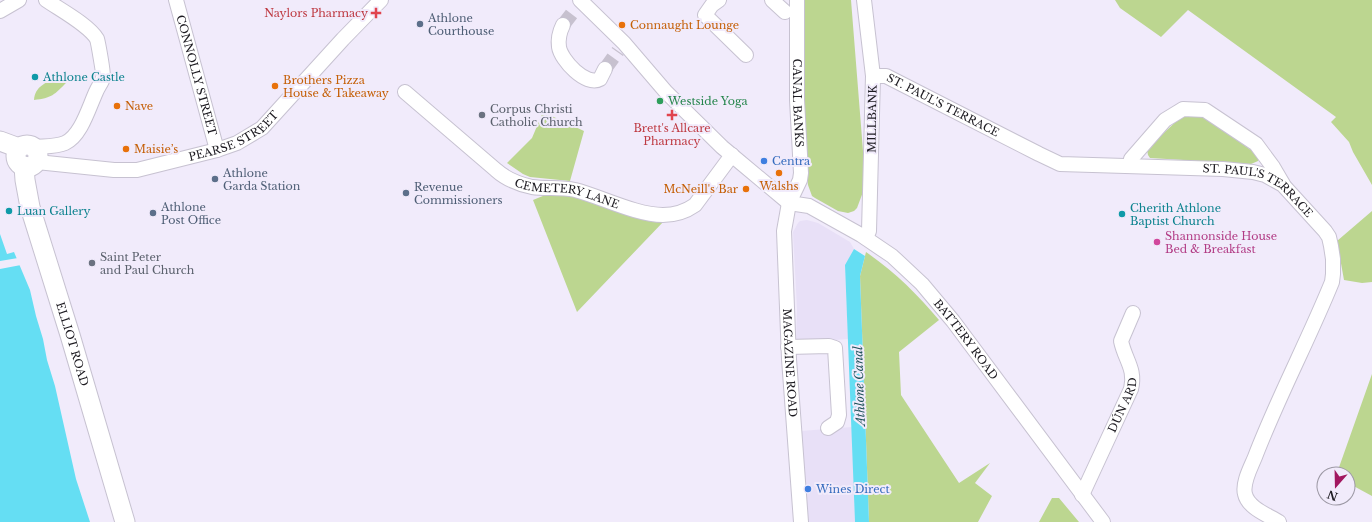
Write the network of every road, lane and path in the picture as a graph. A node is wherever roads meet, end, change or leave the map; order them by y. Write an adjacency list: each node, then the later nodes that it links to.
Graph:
1 (19, 0): 10 (street)
2 (46, 0): 20 (street)
3 (176, 0): 18 (street, CONNOLLY STREET)
4 (381, 0): 18 (street, PEARSE STREET)
5 (719, 0): 13 (street)
6 (772, 0): 11 (street)
7 (796, 0): 23 (street, CANAL BANKS)
8 (864, 0): 15 (street, MILLBANK)
9 (579, 5): 19 (street)
10 (0, 11)
11 (785, 12)
12 (563, 25): 14 (street)
13 (746, 55)
14 (605, 69)
15 (873, 76): 21 (street, ST. PAUL'S TERRACE); 24 (street, MILLBANK)
16 (405, 92): 19 (street, CEMETERY LANE)
17 (0, 141): 20 (main road)
18 (217, 150): 20 (street, PEARSE STREET)
19 (732, 155): 23 (street)
20 (28, 156): 29 (main road, ELLIOT ROAD)
21 (1130, 166): 22 (street, ST. PAUL'S TERRACE); 22 (street)
22 (1283, 185): 32 (street, ST. PAUL'S TERRACE)
23 (789, 203): 24 (street, BATTERY ROAD); 26 (street, MAGAZINE ROAD)
24 (864, 236): 28 (street, BATTERY ROAD)
25 (1133, 313): 28 (street, DÚN ARD)
26 (788, 347): 27 (street); 30 (street, MAGAZINE ROAD)
27 (828, 428)
28 (1082, 495): 31 (street, BATTERY ROAD)
29 (125, 522)
30 (801, 522)
31 (1103, 522)
32 (1279, 522)

